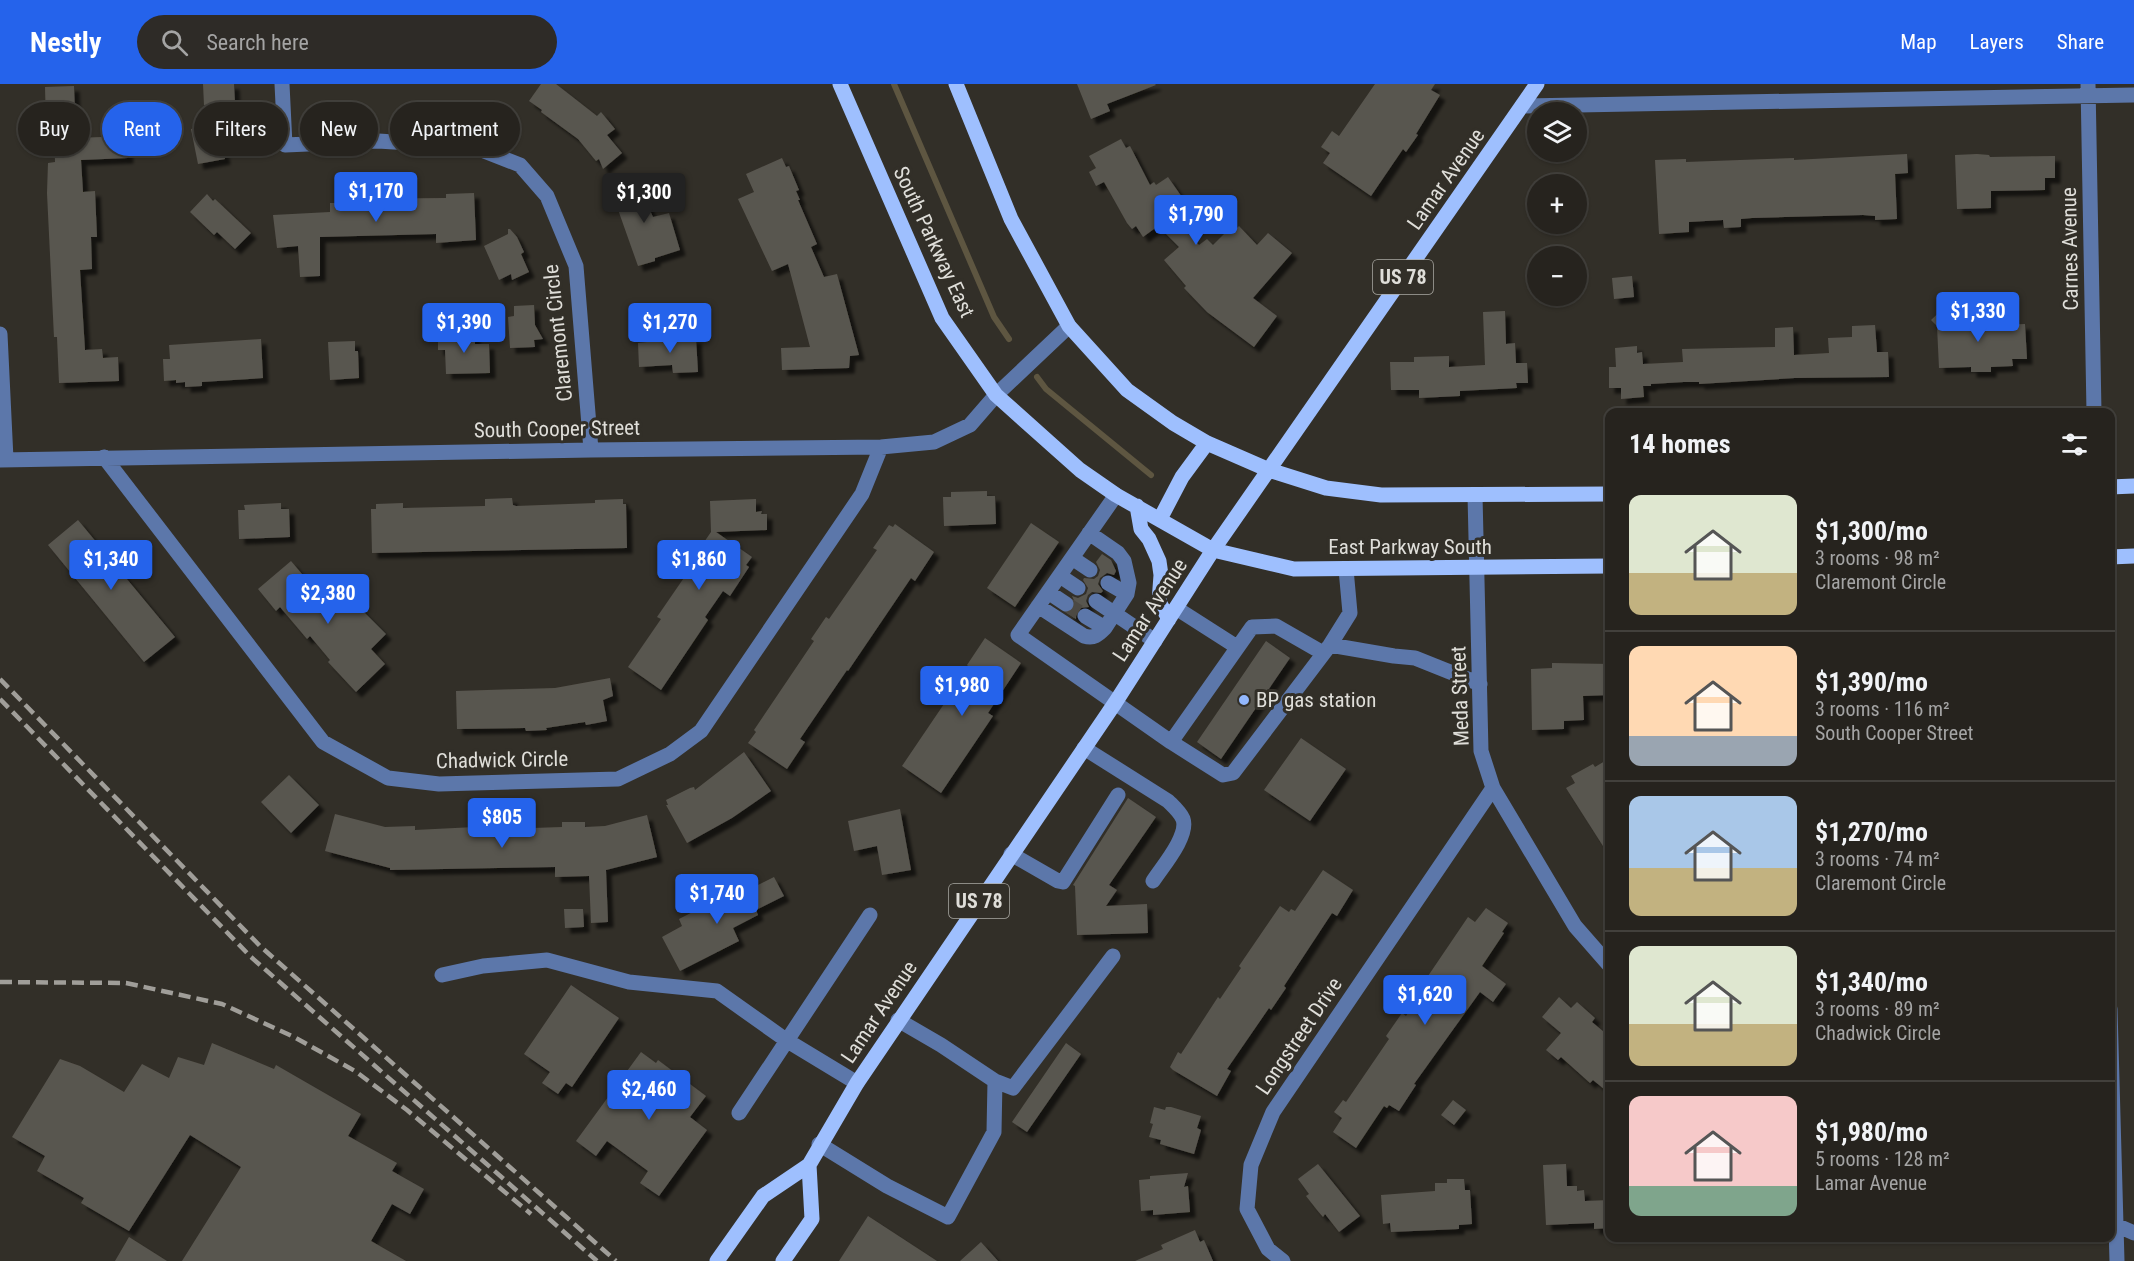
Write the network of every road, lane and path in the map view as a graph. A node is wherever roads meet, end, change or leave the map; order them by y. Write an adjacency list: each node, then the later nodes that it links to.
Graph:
1 (282, 84): 14 (street, Claremont Circle)
2 (840, 84): 10 (main road, South Parkway East)
3 (956, 84): 8 (main road)
4 (1537, 84): 7 (main road, Lamar Avenue / US 78)
5 (2088, 90): 6 (street); 7 (street); 11 (street, Carnes Avenue)
6 (2134, 95)
7 (1522, 105): 17 (main road, Lamar Avenue / US 78)
8 (1070, 326): 10 (street, South Cooper Street); 12 (main road)
9 (0, 334): 16 (street)
10 (996, 395): 13 (street, South Cooper Street); 21 (main road, South Parkway East)
11 (2094, 408)
12 (1207, 443): 17 (main road); 24 (main road)
13 (881, 447): 14 (street, South Cooper Street); 15 (street, Chadwick Circle)
14 (591, 450): 15 (street, South Cooper Street)
15 (104, 457): 16 (street, South Cooper Street)
16 (3, 460)
17 (1269, 470): 22 (main road); 26 (main road, Lamar Avenue / US 78)
18 (2134, 486): 19 (main road)
19 (2115, 487)
20 (1605, 494): 22 (main road)
21 (1116, 495): 23 (main road, South Parkway East); 25 (street)
22 (1475, 495): 31 (street, Meda Street)
23 (1137, 506): 24 (main road, South Parkway East); 43 (main road)
24 (1160, 519): 26 (main road, South Parkway East)
25 (1089, 533): 29 (street); 38 (street)
26 (1213, 550): 32 (main road, East Parkway South); 43 (main road, Lamar Avenue / US 78)
27 (2134, 556): 28 (main road)
28 (2115, 557)
29 (1072, 558): 33 (street); 34 (street)
30 (1605, 566): 31 (main road, East Parkway South)
31 (1478, 568): 32 (main road, East Parkway South); 49 (street, Meda Street)
32 (1346, 569): 48 (street)
33 (1090, 570)
34 (1060, 576): 36 (street); 37 (street)
35 (1108, 583): 38 (street)
36 (1078, 588)
37 (1048, 592): 40 (street); 41 (street)
38 (1127, 594): 42 (street)
39 (1096, 601): 42 (street)
40 (1066, 604)
41 (1038, 606): 45 (street); 50 (street)
42 (1115, 614): 45 (street); 46 (street)
43 (1172, 614): 46 (main road, Lamar Avenue / US 78); 47 (street)
44 (1085, 616): 45 (street)
45 (1105, 628)
46 (1155, 641): 50 (main road, Lamar Avenue / US 78)
47 (1237, 647): 48 (street); 51 (street)
48 (1327, 649): 49 (street); 51 (street)
49 (1480, 684): 53 (street, Meda Street)
50 (1115, 704): 51 (street); 52 (main road, Lamar Avenue / US 78)
51 (1171, 742)
52 (1084, 748): 55 (main road, Lamar Avenue / US 78); 56 (street)
53 (1493, 788): 59 (street, Meda Street); 73 (street, Longstreet Drive)
54 (1118, 795): 55 (street)
55 (1011, 854): 61 (main road, Lamar Avenue / US 78)
56 (1153, 881)
57 (870, 915): 62 (street)
58 (1113, 956): 63 (street)
59 (1605, 960)
60 (442, 975): 62 (street)
61 (898, 1020): 63 (street); 64 (main road, Lamar Avenue / US 78)
62 (786, 1040): 64 (street); 65 (street)
63 (995, 1081): 66 (street)
64 (857, 1083): 66 (main road, Lamar Avenue / US 78)
65 (739, 1113)
66 (819, 1144): 67 (main road, Lamar Avenue / US 78)
67 (809, 1165): 71 (main road); 72 (main road, Lamar Avenue / US 78)
68 (2115, 1198): 69 (street)
69 (2116, 1225): 70 (street); 74 (street)
70 (2134, 1233)
71 (717, 1261)
72 (783, 1261)
73 (1283, 1261)
74 (2116, 1261)

